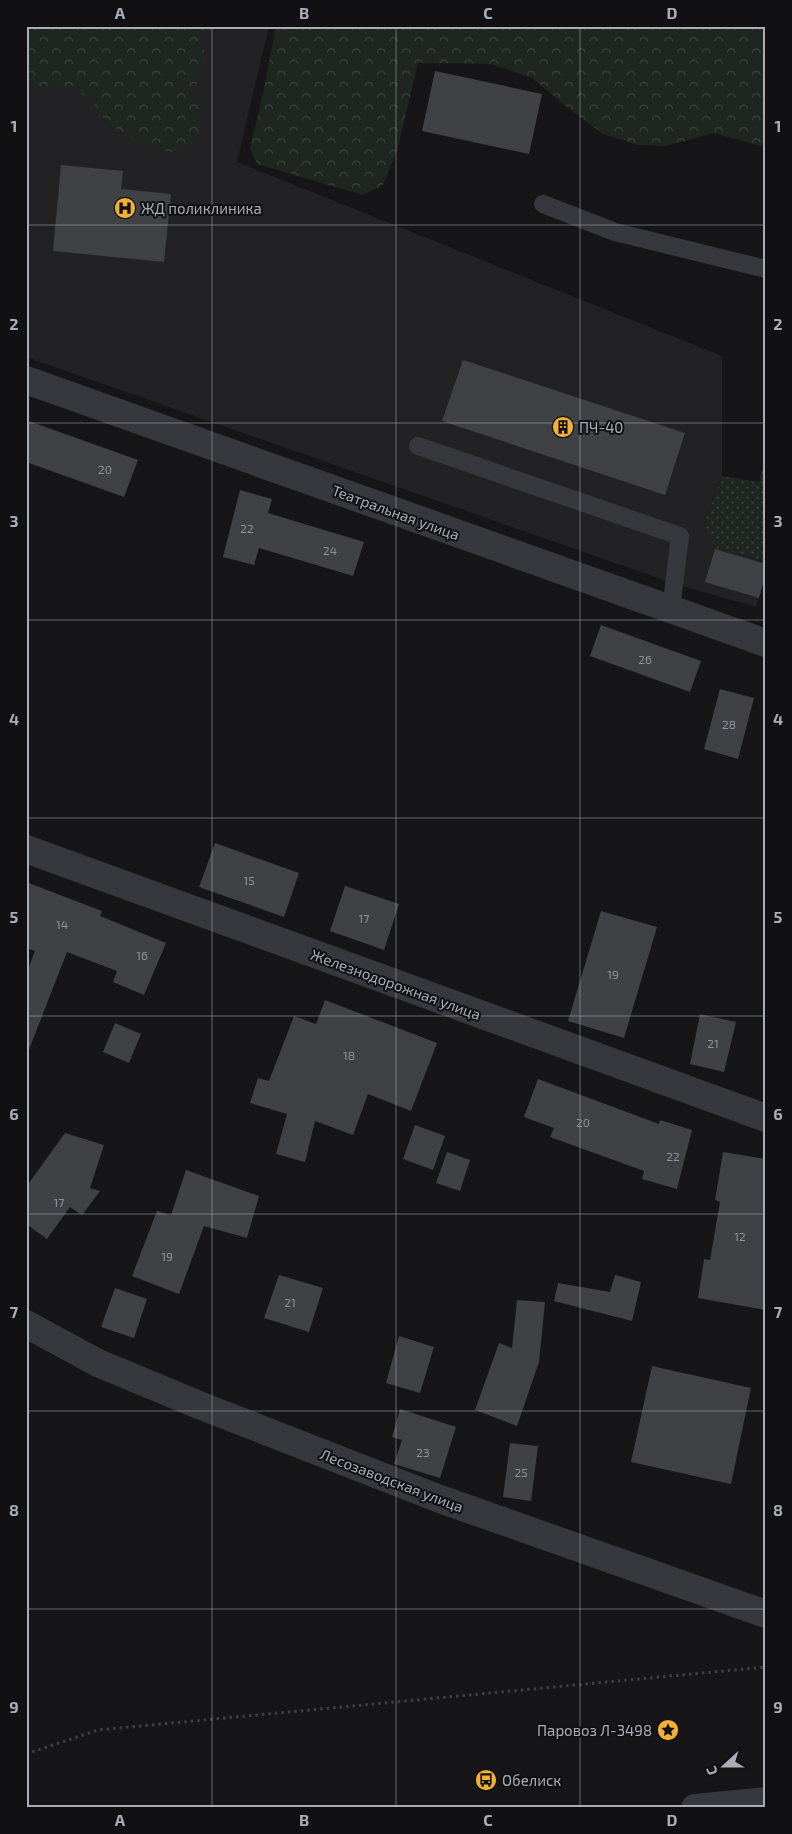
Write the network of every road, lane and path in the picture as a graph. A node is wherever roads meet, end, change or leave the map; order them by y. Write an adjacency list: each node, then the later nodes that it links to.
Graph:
1 (543, 204): 2 (lane)
2 (766, 269)
3 (26, 380): 5 (street, Театральная улица)
4 (418, 446): 5 (lane)
5 (671, 609): 6 (street, Театральная улица)
6 (766, 643)
7 (26, 849): 8 (street, Железнодорожная улица)
8 (766, 1118)
9 (26, 1324): 10 (street, Лесозаводская улица)
10 (766, 1614)
11 (766, 1667): 12 (path)
12 (26, 1754)
13 (766, 1801): 14 (street)
14 (695, 1808)

